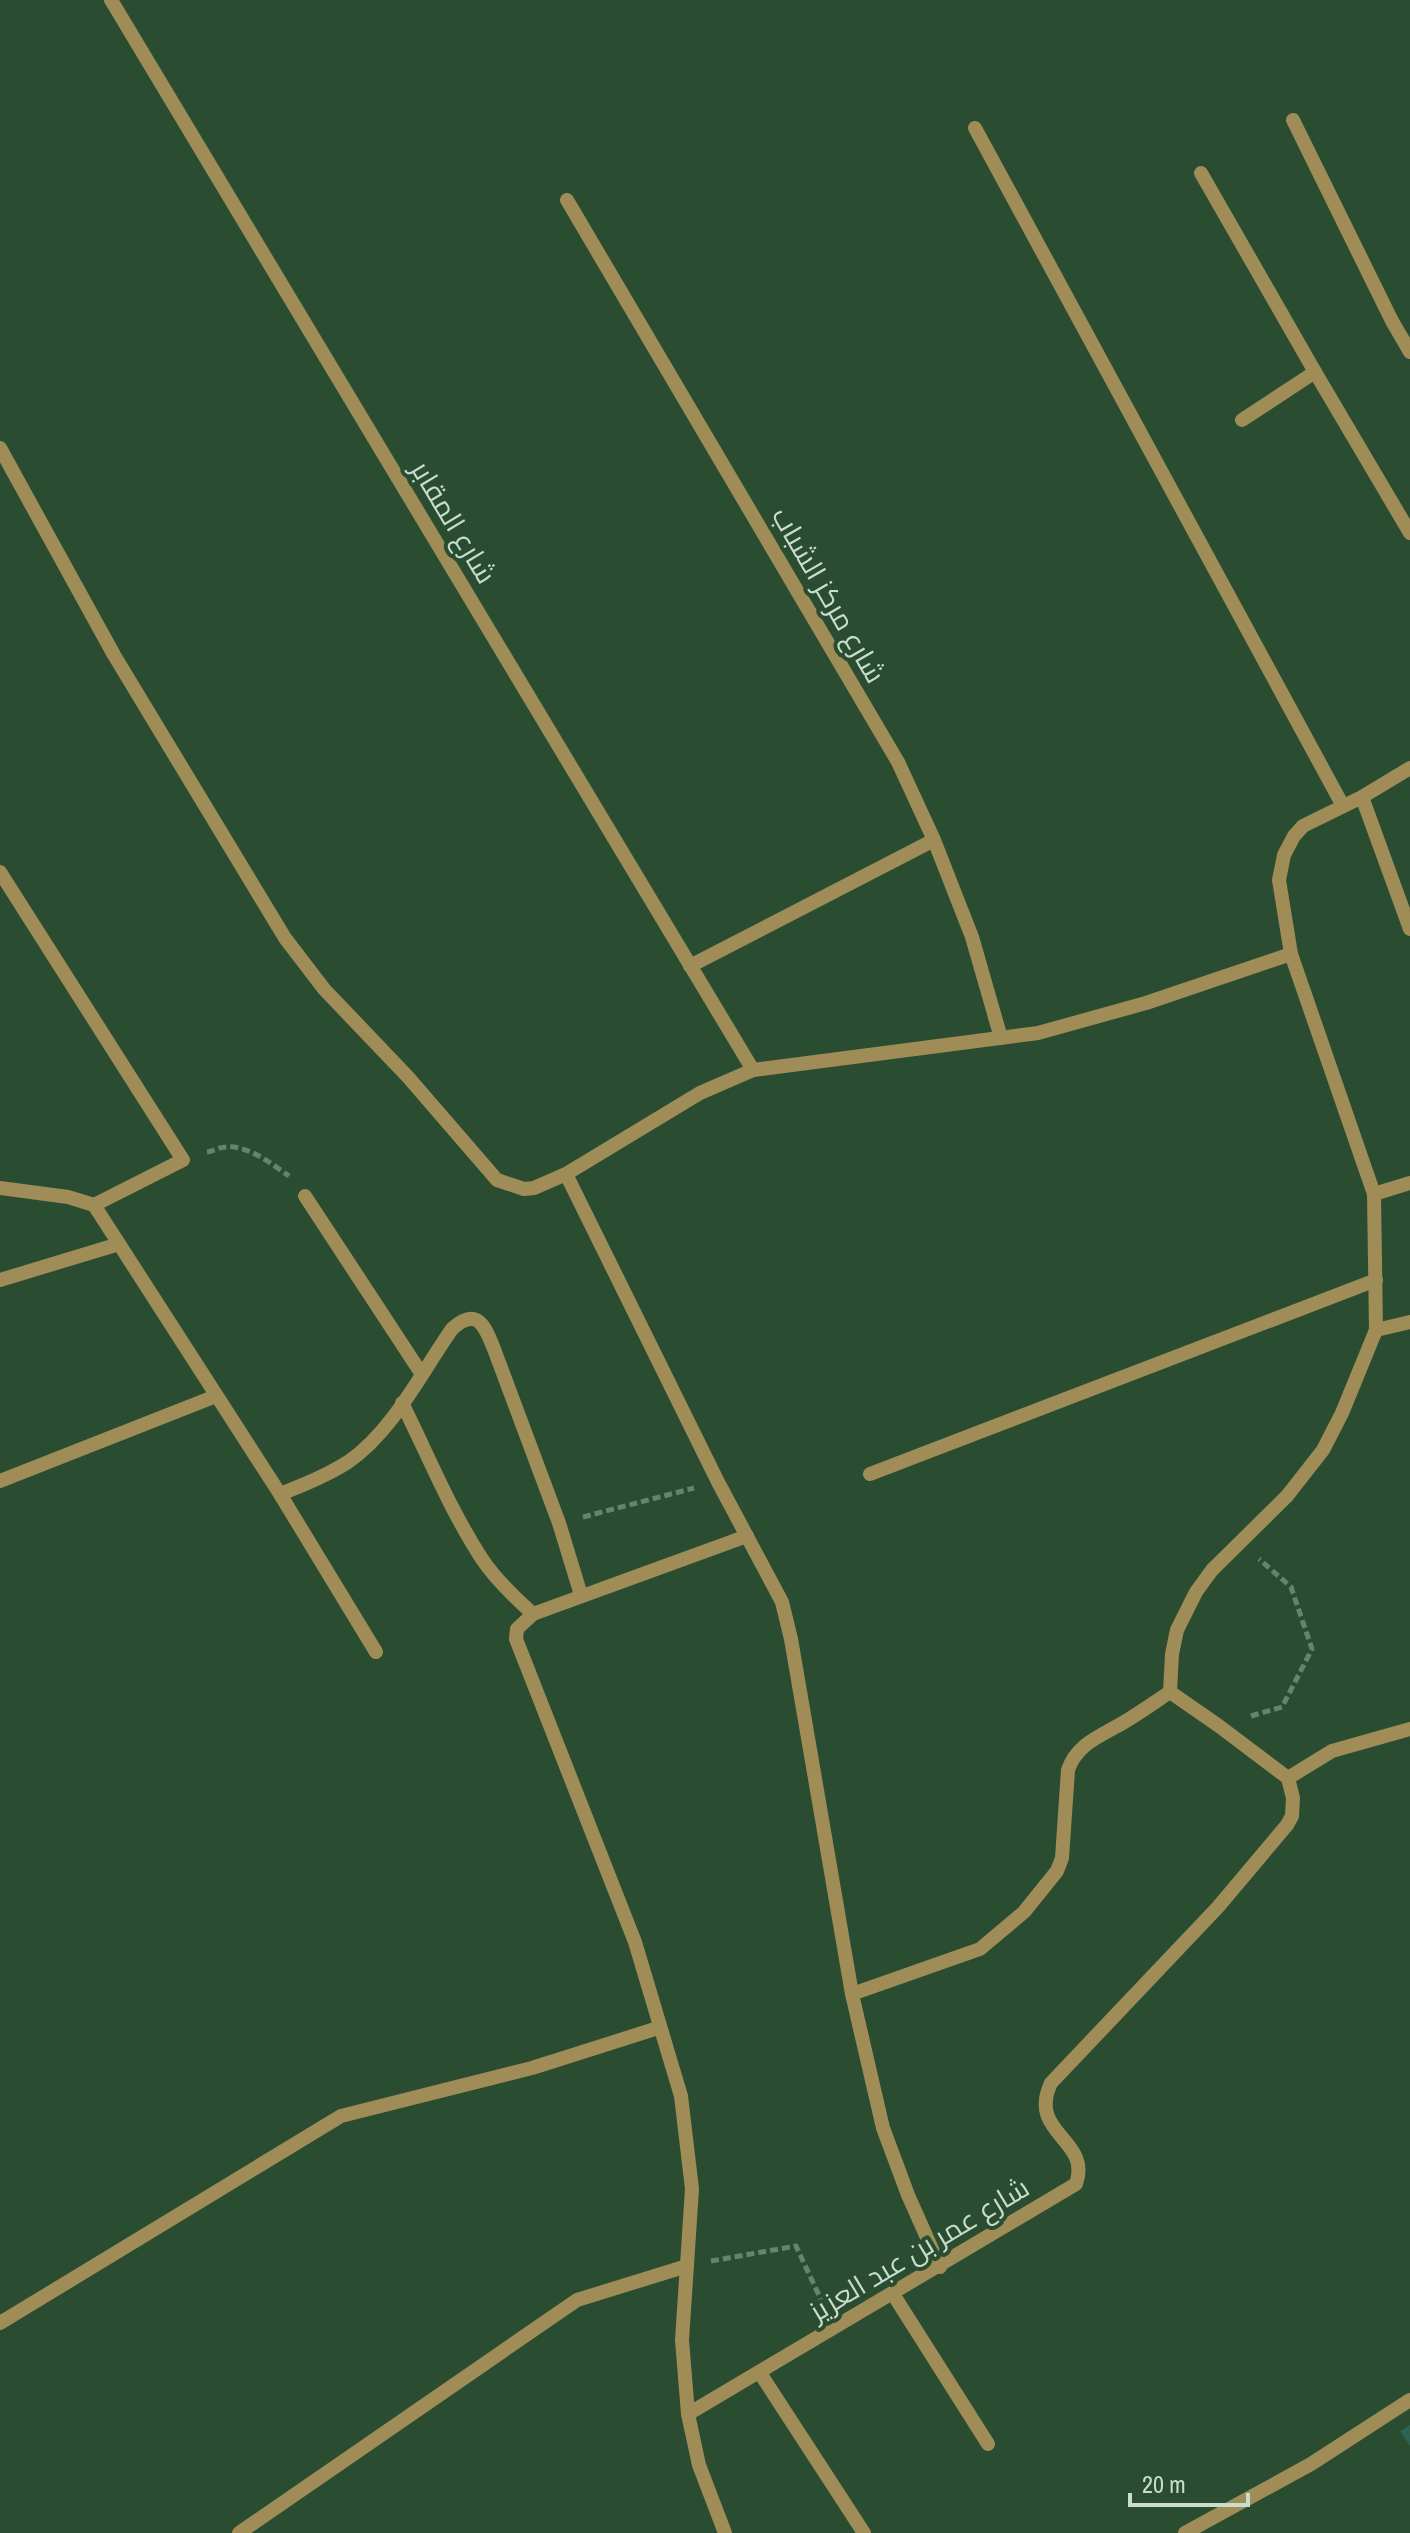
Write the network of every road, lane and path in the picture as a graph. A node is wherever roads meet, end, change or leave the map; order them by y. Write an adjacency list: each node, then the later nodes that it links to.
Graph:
1 (111, 0): 18 (street, شارع المقابر)
2 (1293, 120): 6 (street)
3 (975, 128): 13 (street)
4 (1201, 173): 7 (street)
5 (567, 200): 14 (street, شارع مركز الشباب)
6 (1410, 352)
7 (1315, 372): 8 (street); 10 (street)
8 (1242, 420)
9 (0, 448): 22 (street)
10 (1410, 533)
11 (1410, 768): 12 (street)
12 (1362, 797): 13 (street); 16 (street)
13 (1343, 806): 17 (street)
14 (934, 840): 18 (street); 19 (street, شارع مركز الشباب)
15 (0, 872): 21 (street)
16 (1410, 929)
17 (1291, 954): 19 (street); 25 (street)
18 (690, 966): 20 (street, شارع المقابر)
19 (1001, 1038): 20 (street)
20 (753, 1070): 22 (street)
21 (183, 1160): 26 (path); 27 (street)
22 (566, 1174): 38 (street)
23 (1410, 1183): 25 (street)
24 (0, 1188): 27 (street)
25 (1374, 1194): 30 (street)
26 (305, 1196): 33 (street)
27 (94, 1205): 28 (street)
28 (119, 1244): 29 (street); 34 (street)
29 (0, 1280)
30 (1376, 1280): 32 (street); 36 (street)
31 (1410, 1322): 32 (street)
32 (1376, 1330): 42 (street)
33 (421, 1373): 35 (street); 40 (street)
34 (216, 1396): 37 (street); 39 (street)
35 (402, 1403): 39 (street); 44 (street)
36 (870, 1474)
37 (0, 1481)
38 (718, 1482): 40 (path); 41 (street)
39 (280, 1494): 45 (street)
40 (559, 1523): 43 (street)
41 (747, 1536): 43 (street); 50 (street)
42 (1239, 1542): 46 (street); 47 (path)
43 (581, 1595): 44 (street)
44 (533, 1614): 51 (street)
45 (376, 1652)
46 (1170, 1692): 47 (street); 50 (street)
47 (1219, 1726): 49 (street)
48 (1410, 1729): 49 (street)
49 (1288, 1778): 53 (street, شارع عمر بن عبد العزيز)
50 (852, 1994): 53 (street)
51 (658, 2028): 52 (street); 55 (street)
52 (687, 2266): 56 (path); 59 (street); 61 (street)
53 (940, 2267): 54 (street, شارع عمر بن عبد العزيز)
54 (893, 2294): 56 (street, شارع عمر بن عبد العزيز); 60 (street)
55 (0, 2323)
56 (835, 2329): 57 (street, شارع عمر بن عبد العزيز)
57 (760, 2373): 59 (street, شارع عمر بن عبد العزيز); 63 (street)
58 (1410, 2400): 64 (street)
59 (688, 2414): 62 (street)
60 (988, 2444)
61 (239, 2533)
62 (725, 2533)
63 (864, 2533)
64 (1185, 2533)

